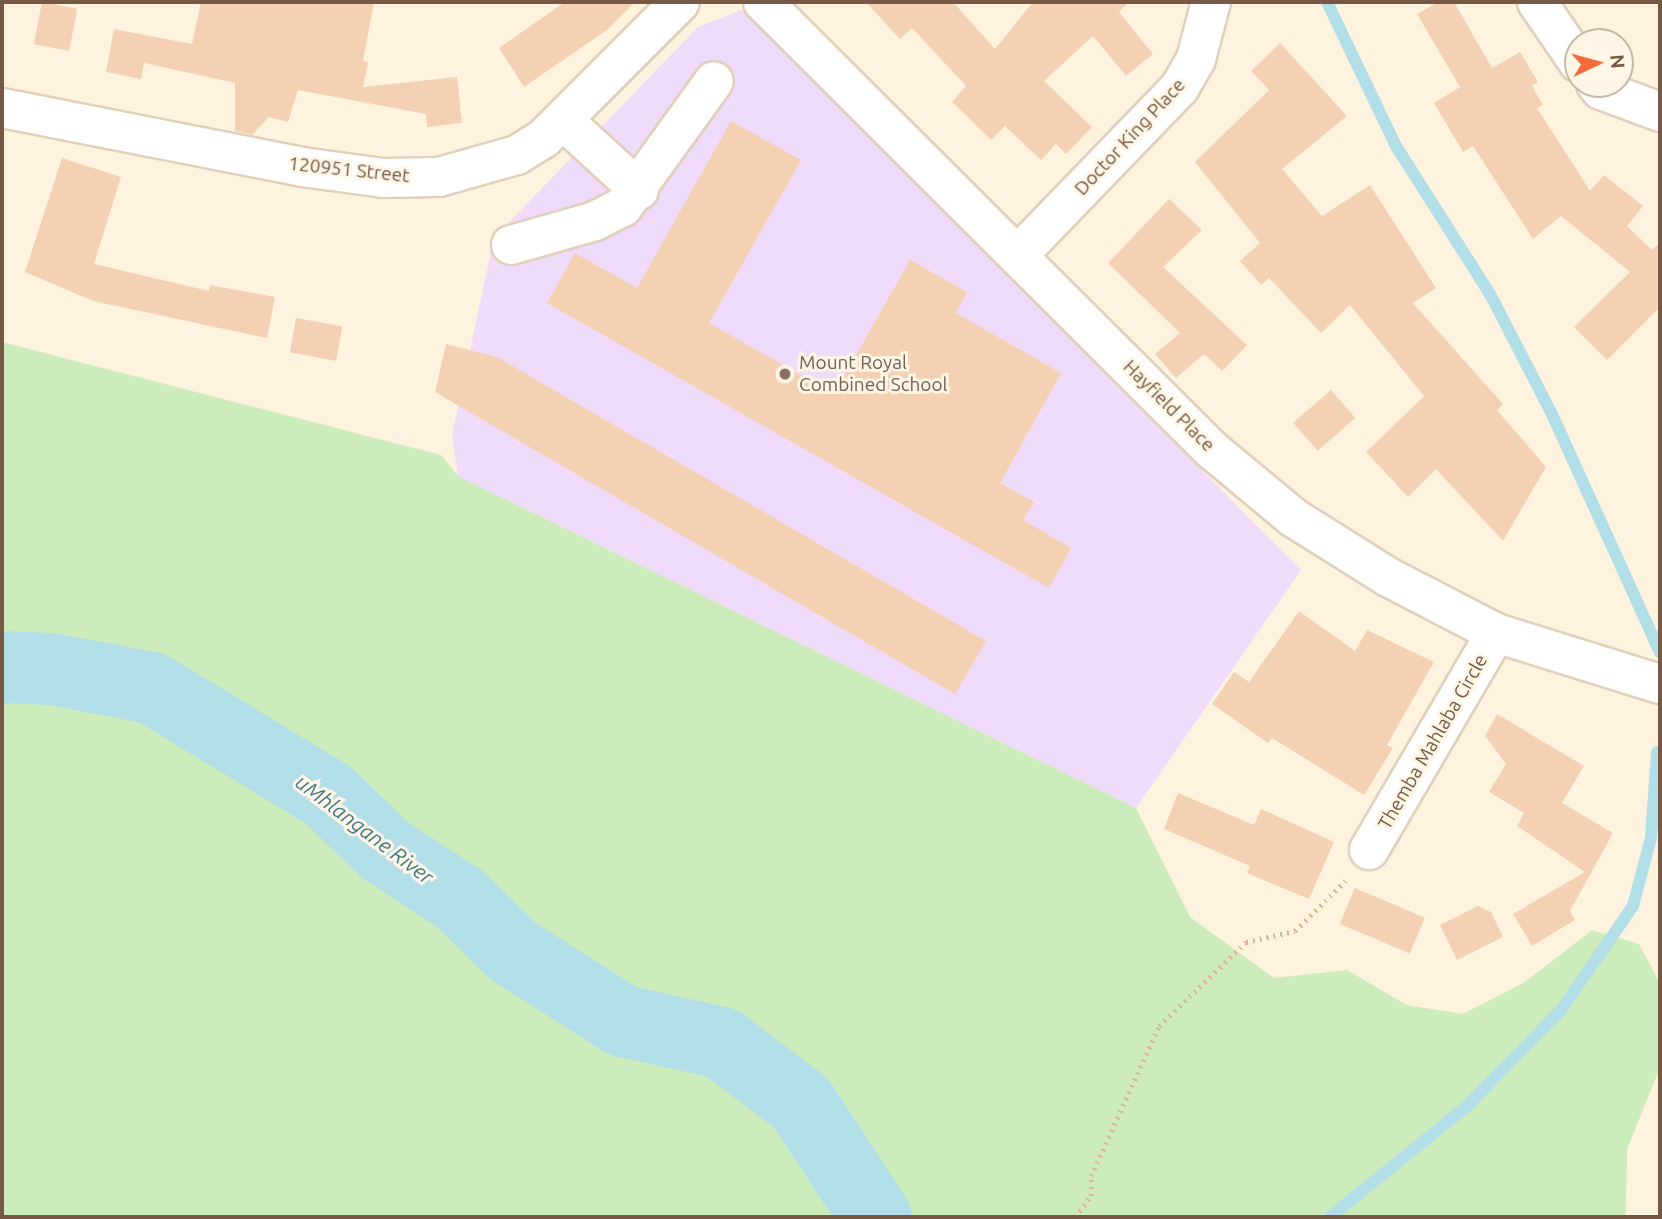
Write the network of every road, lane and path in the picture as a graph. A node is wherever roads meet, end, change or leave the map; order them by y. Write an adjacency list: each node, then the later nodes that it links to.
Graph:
1 (680, 2): 10 (street, 120951 Street)
2 (763, 2): 13 (street, Hayfield Place)
3 (1211, 2): 13 (street, Doctor King Place)
4 (1537, 2): 5 (street)
5 (1564, 42)
6 (714, 82): 11 (street)
7 (1622, 98): 9 (street)
8 (2, 108): 10 (street, 120951 Street)
9 (1660, 112)
10 (564, 121): 11 (street)
11 (639, 190): 12 (street)
12 (511, 245)
13 (1019, 254): 14 (street, Hayfield Place)
14 (1496, 633): 15 (street, Hayfield Place); 16 (street, Themba Mahlaba Circle)
15 (1660, 684)
16 (1358, 864): 17 (path)
17 (1075, 1217)

